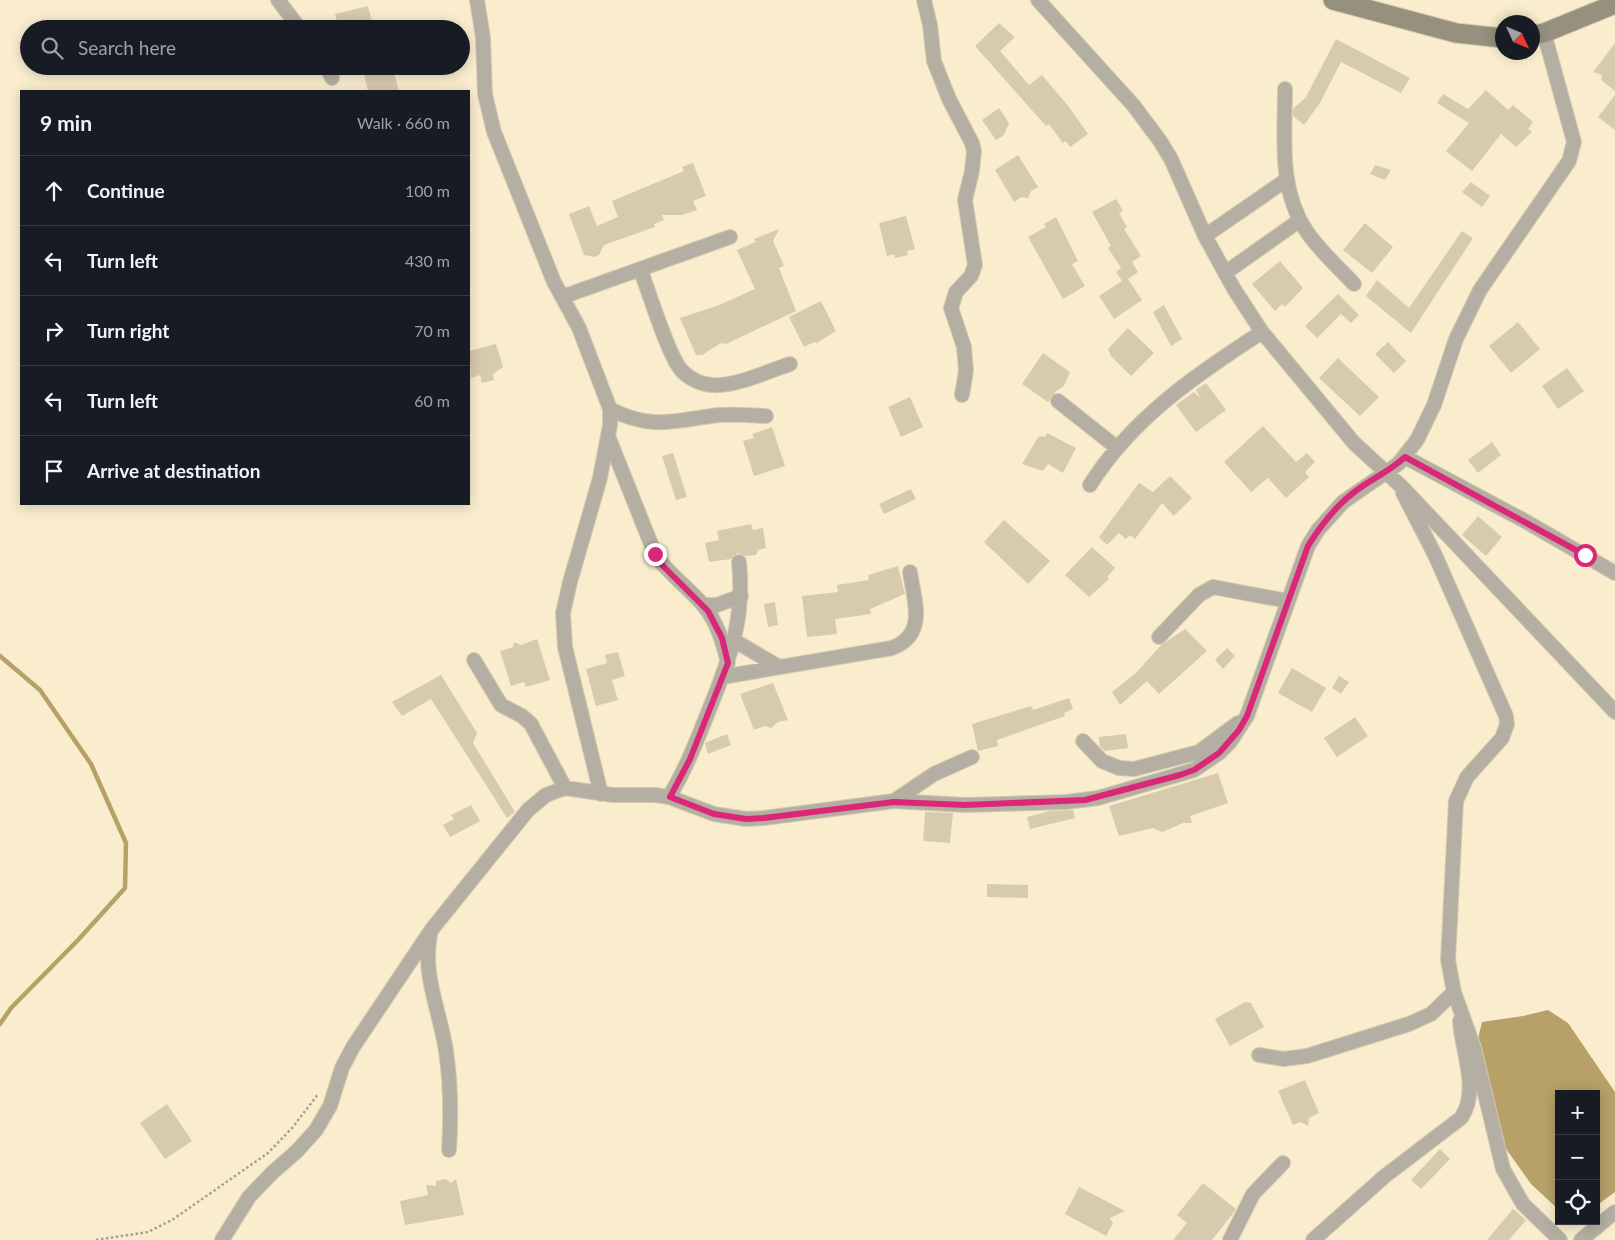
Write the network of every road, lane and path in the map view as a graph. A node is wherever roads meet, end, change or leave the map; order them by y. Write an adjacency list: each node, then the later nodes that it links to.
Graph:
1 (278, 0): 7 (street)
2 (477, 0): 19 (street)
3 (924, 0): 22 (street)
4 (1038, 0): 14 (street)
5 (1333, 0): 9 (street)
6 (1615, 4): 8 (street)
7 (293, 20)
8 (1540, 33)
9 (1495, 37)
10 (1540, 40): 28 (street)
11 (1285, 89): 12 (street)
12 (1286, 180): 13 (street); 14 (street)
13 (1300, 220): 17 (street); 18 (street)
14 (1205, 236): 17 (street)
15 (730, 237): 16 (street)
16 (640, 269): 19 (street); 21 (street)
17 (1225, 273): 20 (street)
18 (1354, 284)
19 (562, 297): 24 (street)
20 (1262, 332): 27 (street); 29 (street)
21 (790, 364)
22 (962, 395)
23 (1058, 402): 27 (street)
24 (610, 408): 25 (street); 26 (street)
25 (766, 416)
26 (608, 435): 37 (street); 49 (street)
27 (1116, 447): 30 (street)
28 (1405, 457): 29 (street); 34 (street)
29 (1385, 474): 31 (street); 36 (street)
30 (1090, 485)
31 (1402, 487): 44 (street); 53 (street)
32 (739, 562): 35 (street)
33 (910, 572): 42 (street)
34 (1615, 573)
35 (741, 596): 37 (street); 39 (street)
36 (1288, 601): 38 (street); 45 (street)
37 (703, 605): 41 (street)
38 (1159, 637)
39 (735, 641): 41 (street); 42 (street)
40 (474, 660): 48 (street)
41 (728, 663): 43 (street)
42 (780, 667): 43 (street)
43 (722, 677): 50 (street)
44 (1615, 712)
45 (1247, 716): 46 (street); 51 (street)
46 (1084, 741)
47 (972, 757): 51 (street)
48 (565, 788): 49 (street); 52 (street)
49 (601, 794): 50 (street)
50 (670, 797): 51 (street)
51 (894, 802)
52 (432, 929): 57 (street); 61 (street)
53 (1454, 992): 54 (street); 55 (street)
54 (1460, 1008): 63 (street); 64 (street)
55 (1259, 1055)
56 (323, 1087): 60 (path)
57 (449, 1150)
58 (1283, 1163): 62 (street)
59 (1615, 1212): 65 (street)
60 (96, 1240)
61 (222, 1240)
62 (1230, 1240)
63 (1313, 1240)
64 (1560, 1240)
65 (1581, 1240)

